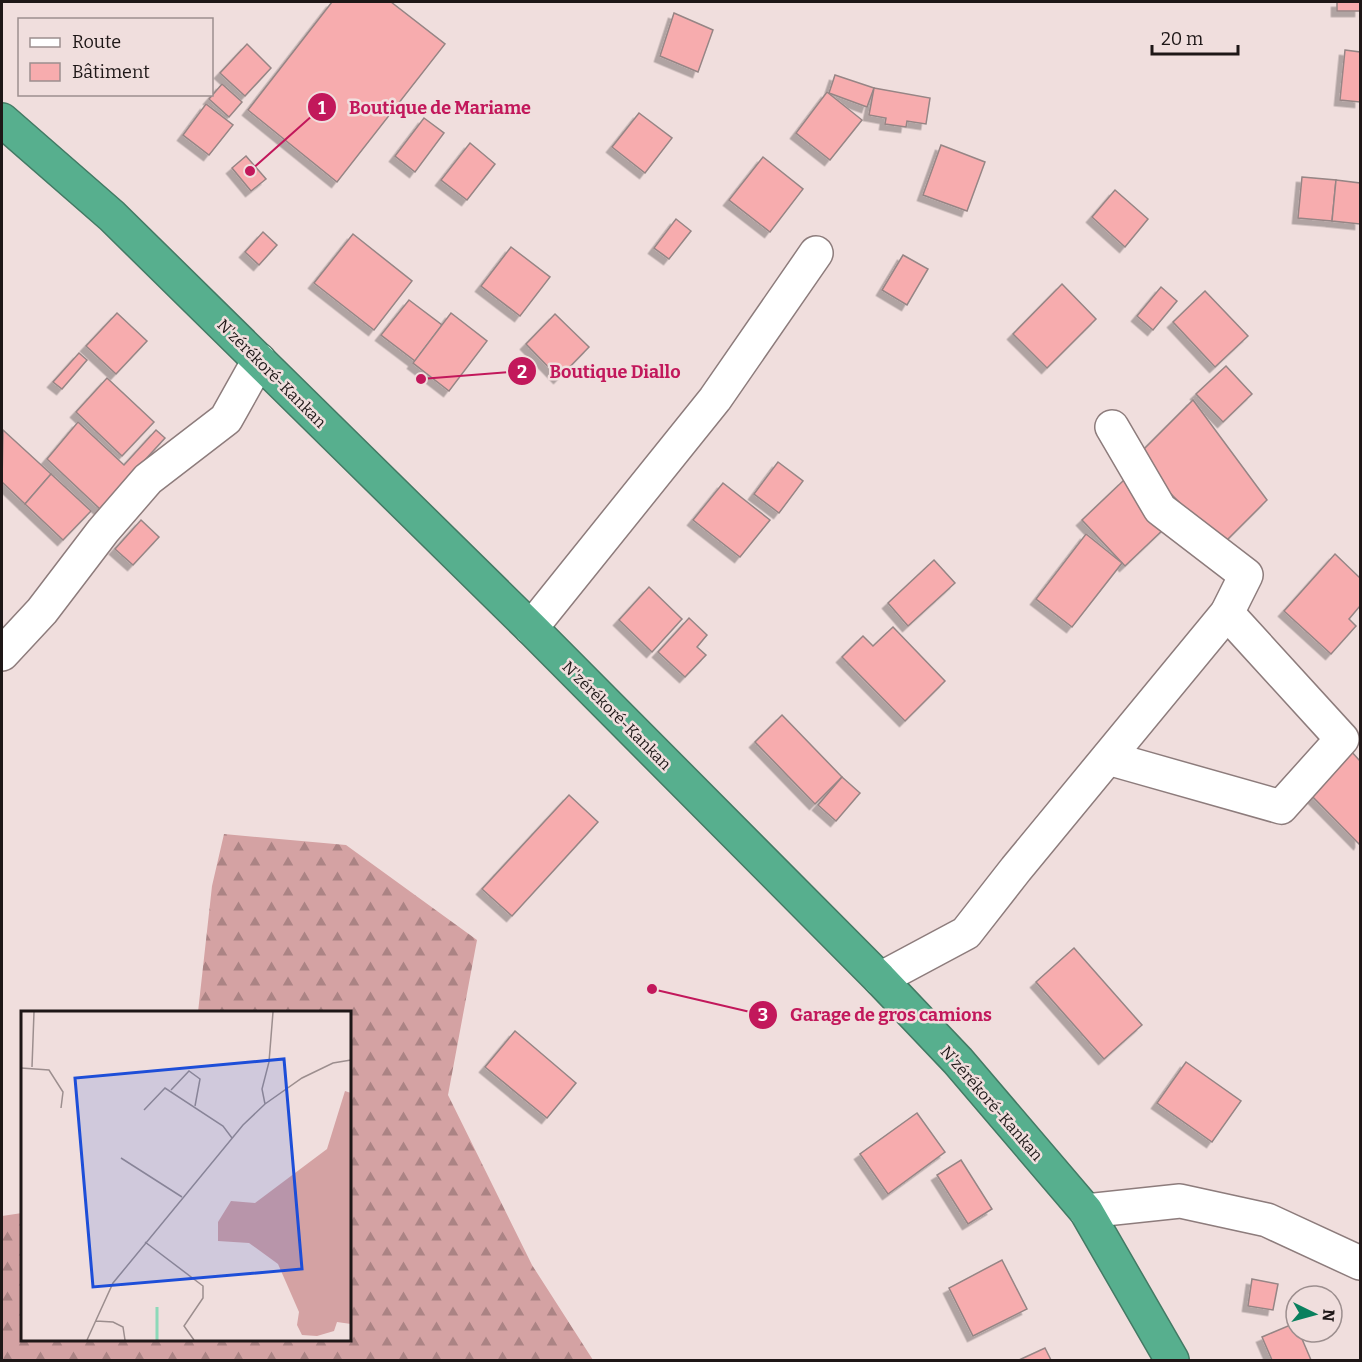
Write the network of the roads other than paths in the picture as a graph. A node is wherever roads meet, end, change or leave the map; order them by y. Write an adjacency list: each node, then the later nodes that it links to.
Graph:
1 (2, 120): 3 (highway, N'zérékoré-Kankan)
2 (816, 253): 6 (street)
3 (259, 360): 6 (highway, N'zérékoré-Kankan); 7 (street)
4 (1112, 427): 5 (street)
5 (1227, 613): 8 (street); 8 (street)
6 (531, 628): 9 (highway, N'zérékoré-Kankan)
7 (2, 654)
8 (1107, 758): 9 (street)
9 (880, 979): 10 (highway, N'zérékoré-Kankan)
10 (1086, 1211): 11 (street); 12 (highway, N'zérékoré-Kankan)
11 (1360, 1263)
12 (1172, 1360)

